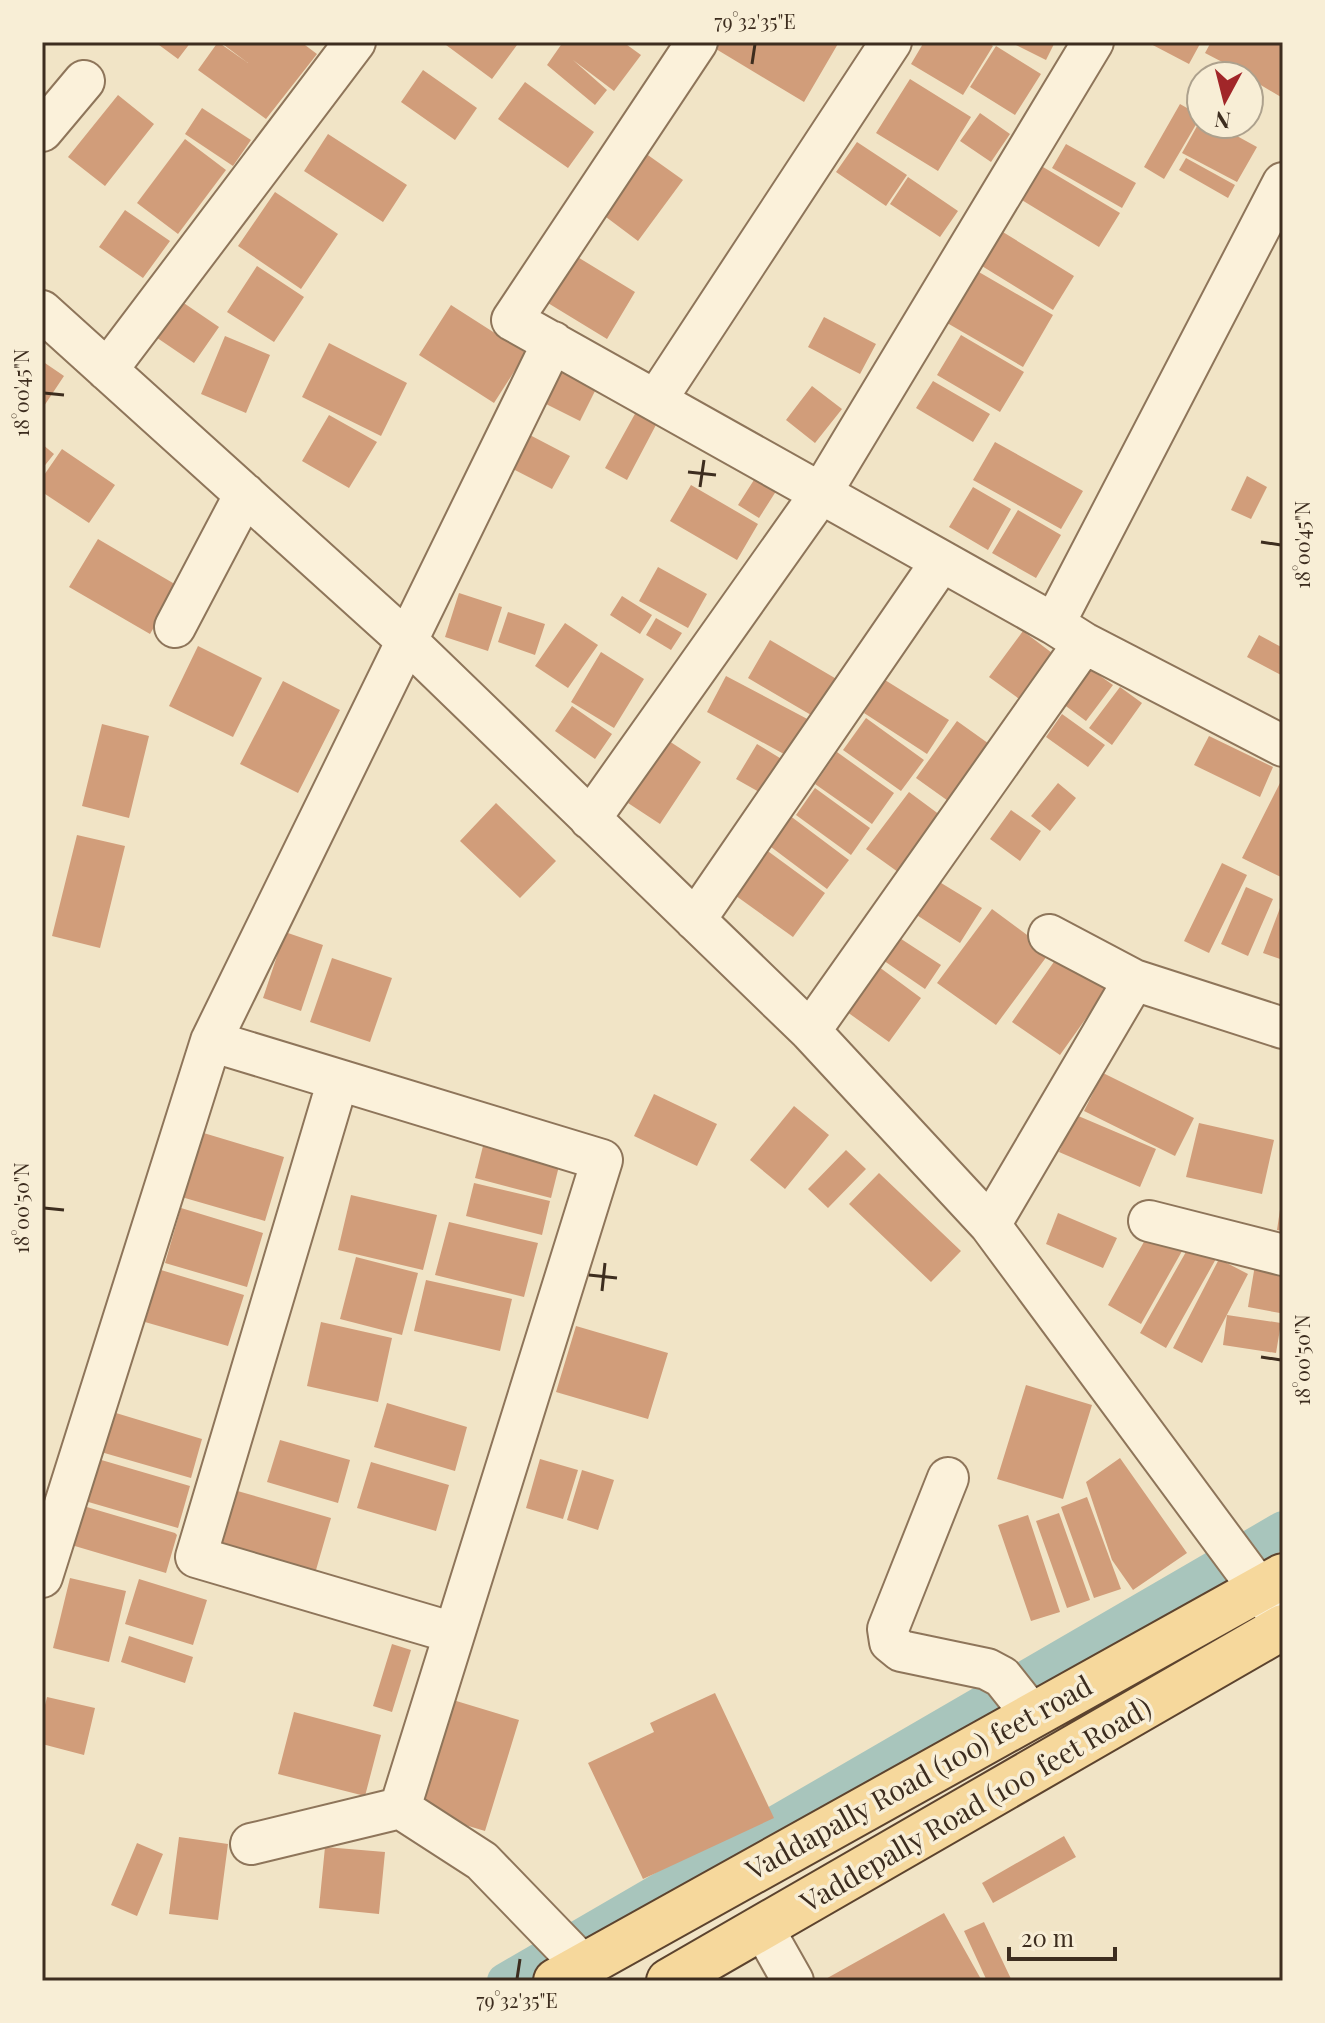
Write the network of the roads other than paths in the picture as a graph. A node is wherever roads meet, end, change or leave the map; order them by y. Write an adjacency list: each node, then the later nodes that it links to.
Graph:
1 (355, 42): 10 (street)
2 (697, 42): 9 (street)
3 (891, 42): 11 (street)
4 (1093, 42): 12 (street)
5 (84, 81): 6 (street)
6 (42, 131)
7 (1283, 183): 16 (street)
8 (42, 311): 10 (street)
9 (553, 342): 11 (street); 17 (street)
10 (107, 370): 13 (street)
11 (656, 400): 12 (street)
12 (821, 493): 14 (street); 19 (street)
13 (245, 494): 15 (street); 17 (street)
14 (941, 562): 16 (street); 20 (street)
15 (175, 627)
16 (1069, 633): 18 (street); 24 (street)
17 (406, 640): 19 (street); 25 (street)
18 (1283, 746)
19 (590, 819): 20 (street)
20 (695, 920): 24 (street)
21 (1049, 935): 22 (street)
22 (1134, 980): 23 (street); 28 (street)
23 (1283, 1028)
24 (810, 1031): 28 (street)
25 (211, 1041): 26 (street); 31 (street)
26 (338, 1080): 33 (street); 33 (street)
27 (1149, 1221): 29 (street)
28 (990, 1225): 32 (street)
29 (1283, 1255)
30 (948, 1478): 34 (street)
31 (42, 1577)
32 (1263, 1587): 34 (main road, Vaddapally Road (100) feet road); 37 (main road, Vaddepally Road (100 feet Road))
33 (454, 1633): 35 (street)
34 (1016, 1695): 38 (main road, Vaddapally Road (100) feet road)
35 (400, 1808): 36 (street); 38 (street)
36 (251, 1844)
37 (763, 1928): 39 (main road, Vaddepally Road (100 feet Road)); 40 (street)
38 (562, 1956)
39 (669, 1981)
40 (793, 1981)

